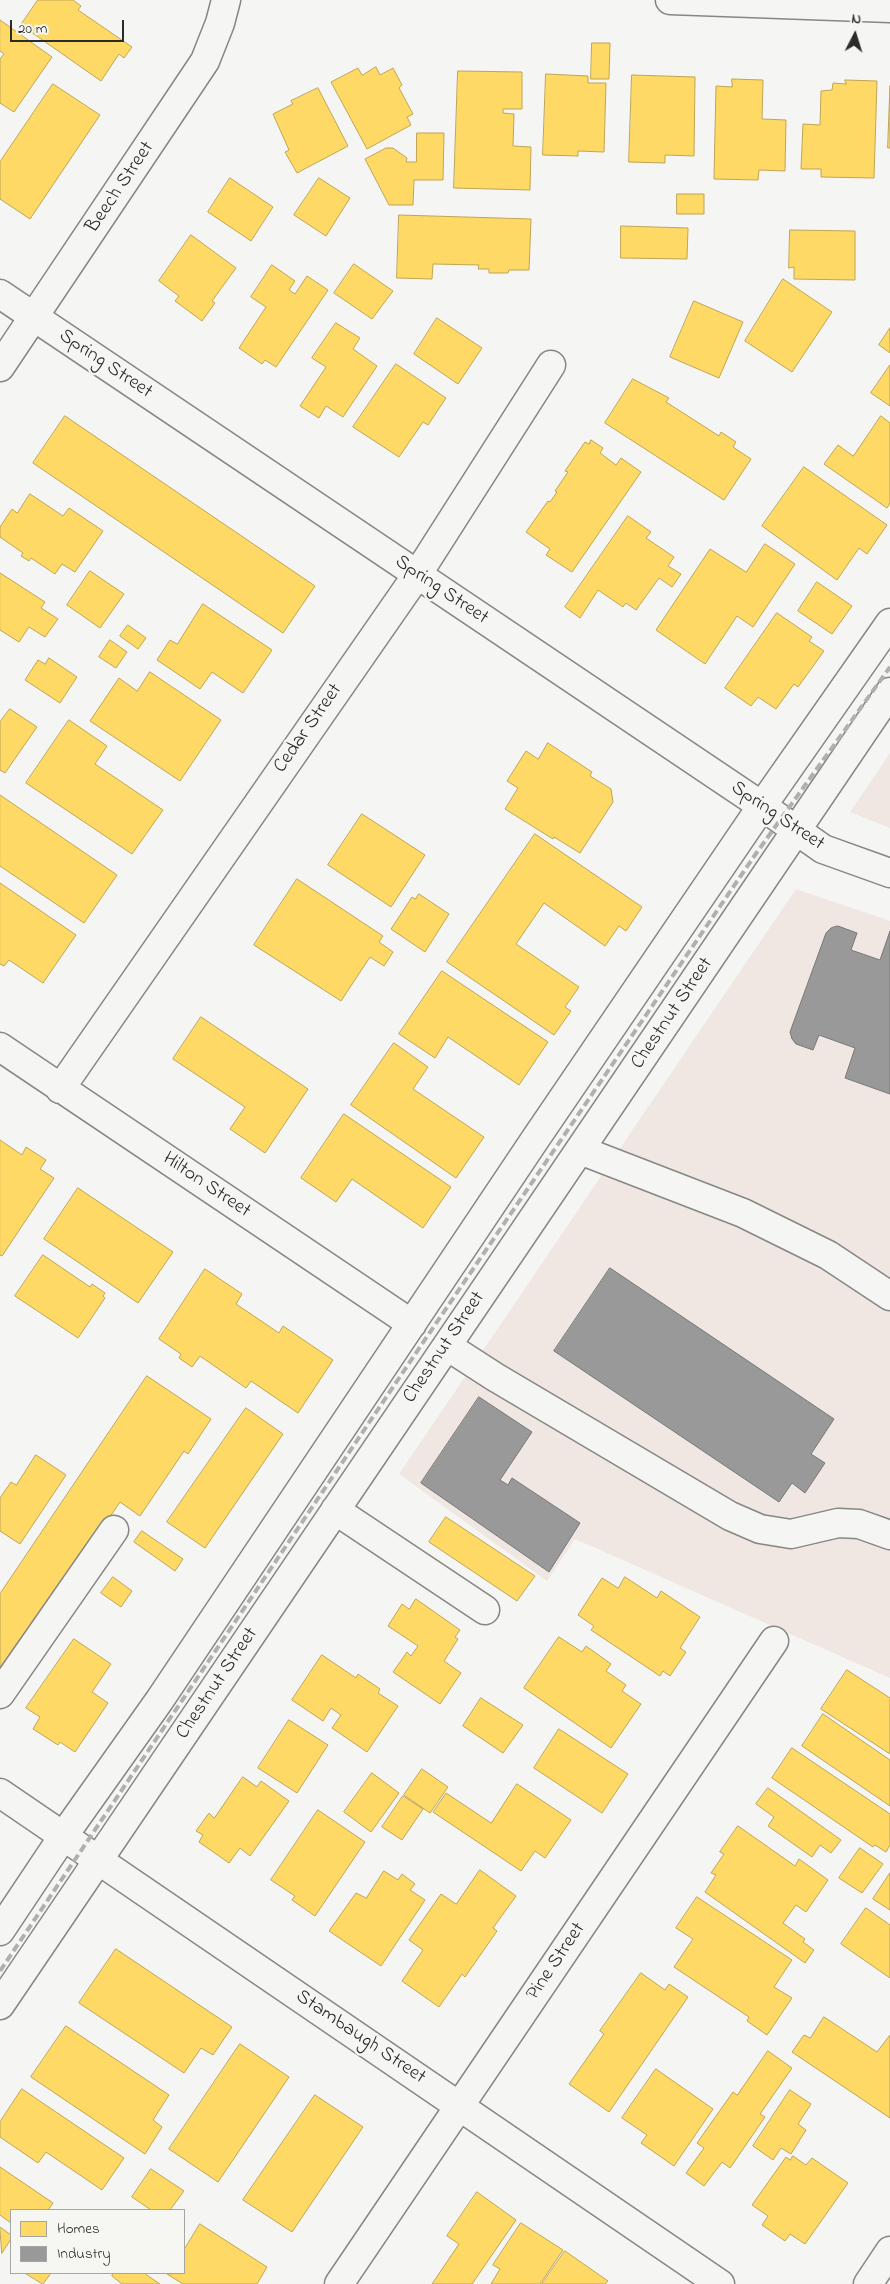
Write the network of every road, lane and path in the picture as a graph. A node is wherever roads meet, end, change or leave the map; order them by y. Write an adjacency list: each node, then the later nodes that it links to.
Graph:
1 (226, 0): 5 (street, Beech Street)
2 (670, 0): 3 (street)
3 (890, 8)
4 (0, 294): 5 (street, Spring Street)
5 (34, 317): 7 (street, Beech Street); 8 (street, Spring Street)
6 (550, 365): 8 (street, Cedar Street)
7 (0, 367)
8 (417, 574): 11 (street, Spring Street); 15 (street, Cedar Street)
9 (890, 623): 11 (street, Chestnut Street)
10 (890, 692): 12 (street, Chestnut Street)
11 (762, 806): 12 (street, Spring Street); 18 (street, Chestnut Street)
12 (796, 830): 13 (street, Spring Street); 16 (street, Chestnut Street)
13 (890, 873)
14 (0, 1047): 15 (street, Hilton Street)
15 (60, 1089): 18 (street, Hilton Street)
16 (580, 1150): 17 (street); 19 (street, Chestnut Street)
17 (890, 1296)
18 (412, 1324): 27 (street, Chestnut Street)
19 (447, 1346): 20 (street, Chestnut Street); 22 (street)
20 (335, 1510): 23 (street); 28 (street, Chestnut Street)
21 (114, 1530): 25 (street)
22 (890, 1535)
23 (485, 1610)
24 (774, 1641): 31 (street, Pine Street)
25 (0, 1694)
26 (0, 1793): 27 (street, Stambaugh Street)
27 (64, 1836): 28 (street, Stambaugh Street); 29 (street, Chestnut Street)
28 (99, 1859): 30 (street, Chestnut Street); 31 (street, Stambaugh Street)
29 (0, 1931)
30 (0, 2004)
31 (460, 2106): 33 (street, Pine Street); 34 (street, Stambaugh Street)
32 (890, 2251): 35 (street)
33 (339, 2284)
34 (720, 2284)
35 (868, 2284)

